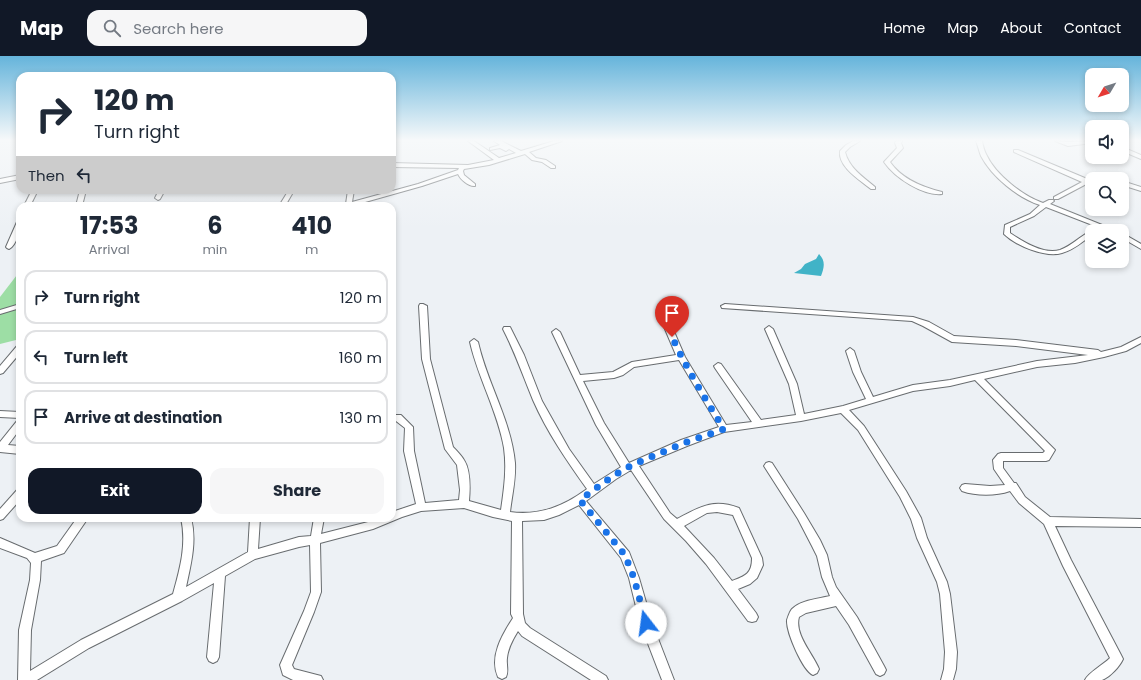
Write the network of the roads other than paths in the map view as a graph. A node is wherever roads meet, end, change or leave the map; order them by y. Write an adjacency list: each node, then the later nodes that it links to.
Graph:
1 (458, 170): 15 (street)
2 (461, 170): 11 (street)
3 (852, 170): 13 (street)
4 (895, 170): 16 (street)
5 (997, 170): 23 (street)
6 (1063, 170): 8 (street)
7 (16, 178): 9 (street)
8 (1085, 179)
9 (0, 181)
10 (1085, 183): 23 (street)
11 (473, 185)
12 (1129, 185): 14 (street)
13 (873, 188)
14 (1141, 189)
15 (396, 192)
16 (940, 193)
17 (160, 194): 20 (street)
18 (289, 194): 21 (street)
19 (389, 194): 22 (street)
20 (158, 198)
21 (284, 202)
22 (360, 202)
23 (1049, 202): 24 (street); 26 (street)
24 (1098, 224)
25 (16, 231): 28 (street)
26 (1085, 237)
27 (1129, 239): 29 (street)
28 (9, 247)
29 (1141, 247)
30 (423, 306): 66 (street)
31 (724, 306): 42 (street)
32 (16, 307): 33 (street)
33 (0, 312)
34 (666, 322): 43 (street)
35 (507, 329): 63 (street)
36 (769, 329): 53 (street)
37 (556, 332): 47 (street)
38 (1141, 340): 42 (street)
39 (474, 342): 69 (street)
40 (850, 351): 48 (street)
41 (16, 353): 45 (street)
42 (1104, 354): 46 (street)
43 (681, 357): 47 (street); 56 (street)
44 (718, 366): 54 (street)
45 (0, 371)
46 (977, 377): 48 (street); 61 (street)
47 (578, 378): 59 (street)
48 (871, 401): 49 (street)
49 (843, 409): 53 (street); 98 (street)
50 (0, 414): 51 (street)
51 (16, 414)
52 (396, 417): 67 (street)
53 (801, 418): 54 (street)
54 (759, 425): 56 (street)
55 (16, 428): 57 (street)
56 (724, 429): 59 (street)
57 (0, 447): 58 (street)
58 (16, 449)
59 (630, 466): 63 (street); 79 (street)
60 (769, 466): 87 (street)
61 (1013, 486): 62 (street); 72 (street)
62 (965, 488)
63 (594, 491): 65 (street)
64 (16, 498): 70 (street)
65 (580, 500): 71 (street); 97 (street)
66 (464, 504): 67 (street); 69 (street)
67 (421, 507): 68 (street)
68 (396, 515)
69 (505, 515): 71 (street)
70 (0, 516)
71 (517, 517): 89 (street)
72 (1048, 521): 78 (street); 99 (street)
73 (80, 522): 83 (street)
74 (187, 522): 86 (street)
75 (255, 522): 82 (street)
76 (317, 522): 80 (street)
77 (380, 522): 80 (street)
78 (1141, 523)
79 (676, 525): 85 (street); 85 (street)
80 (315, 540): 82 (street); 95 (street)
81 (0, 543): 83 (street)
82 (253, 555): 84 (street)
83 (34, 558): 94 (street)
84 (220, 574): 86 (street); 90 (street)
85 (730, 587): 88 (street)
86 (178, 597): 94 (street)
87 (838, 600): 91 (street); 92 (street)
88 (752, 617)
89 (518, 620): 93 (street); 96 (street)
90 (213, 657)
91 (813, 669)
92 (880, 670)
93 (502, 673)
94 (31, 679)
95 (317, 680)
96 (602, 680)
97 (668, 680)
98 (947, 680)
99 (1091, 680)

